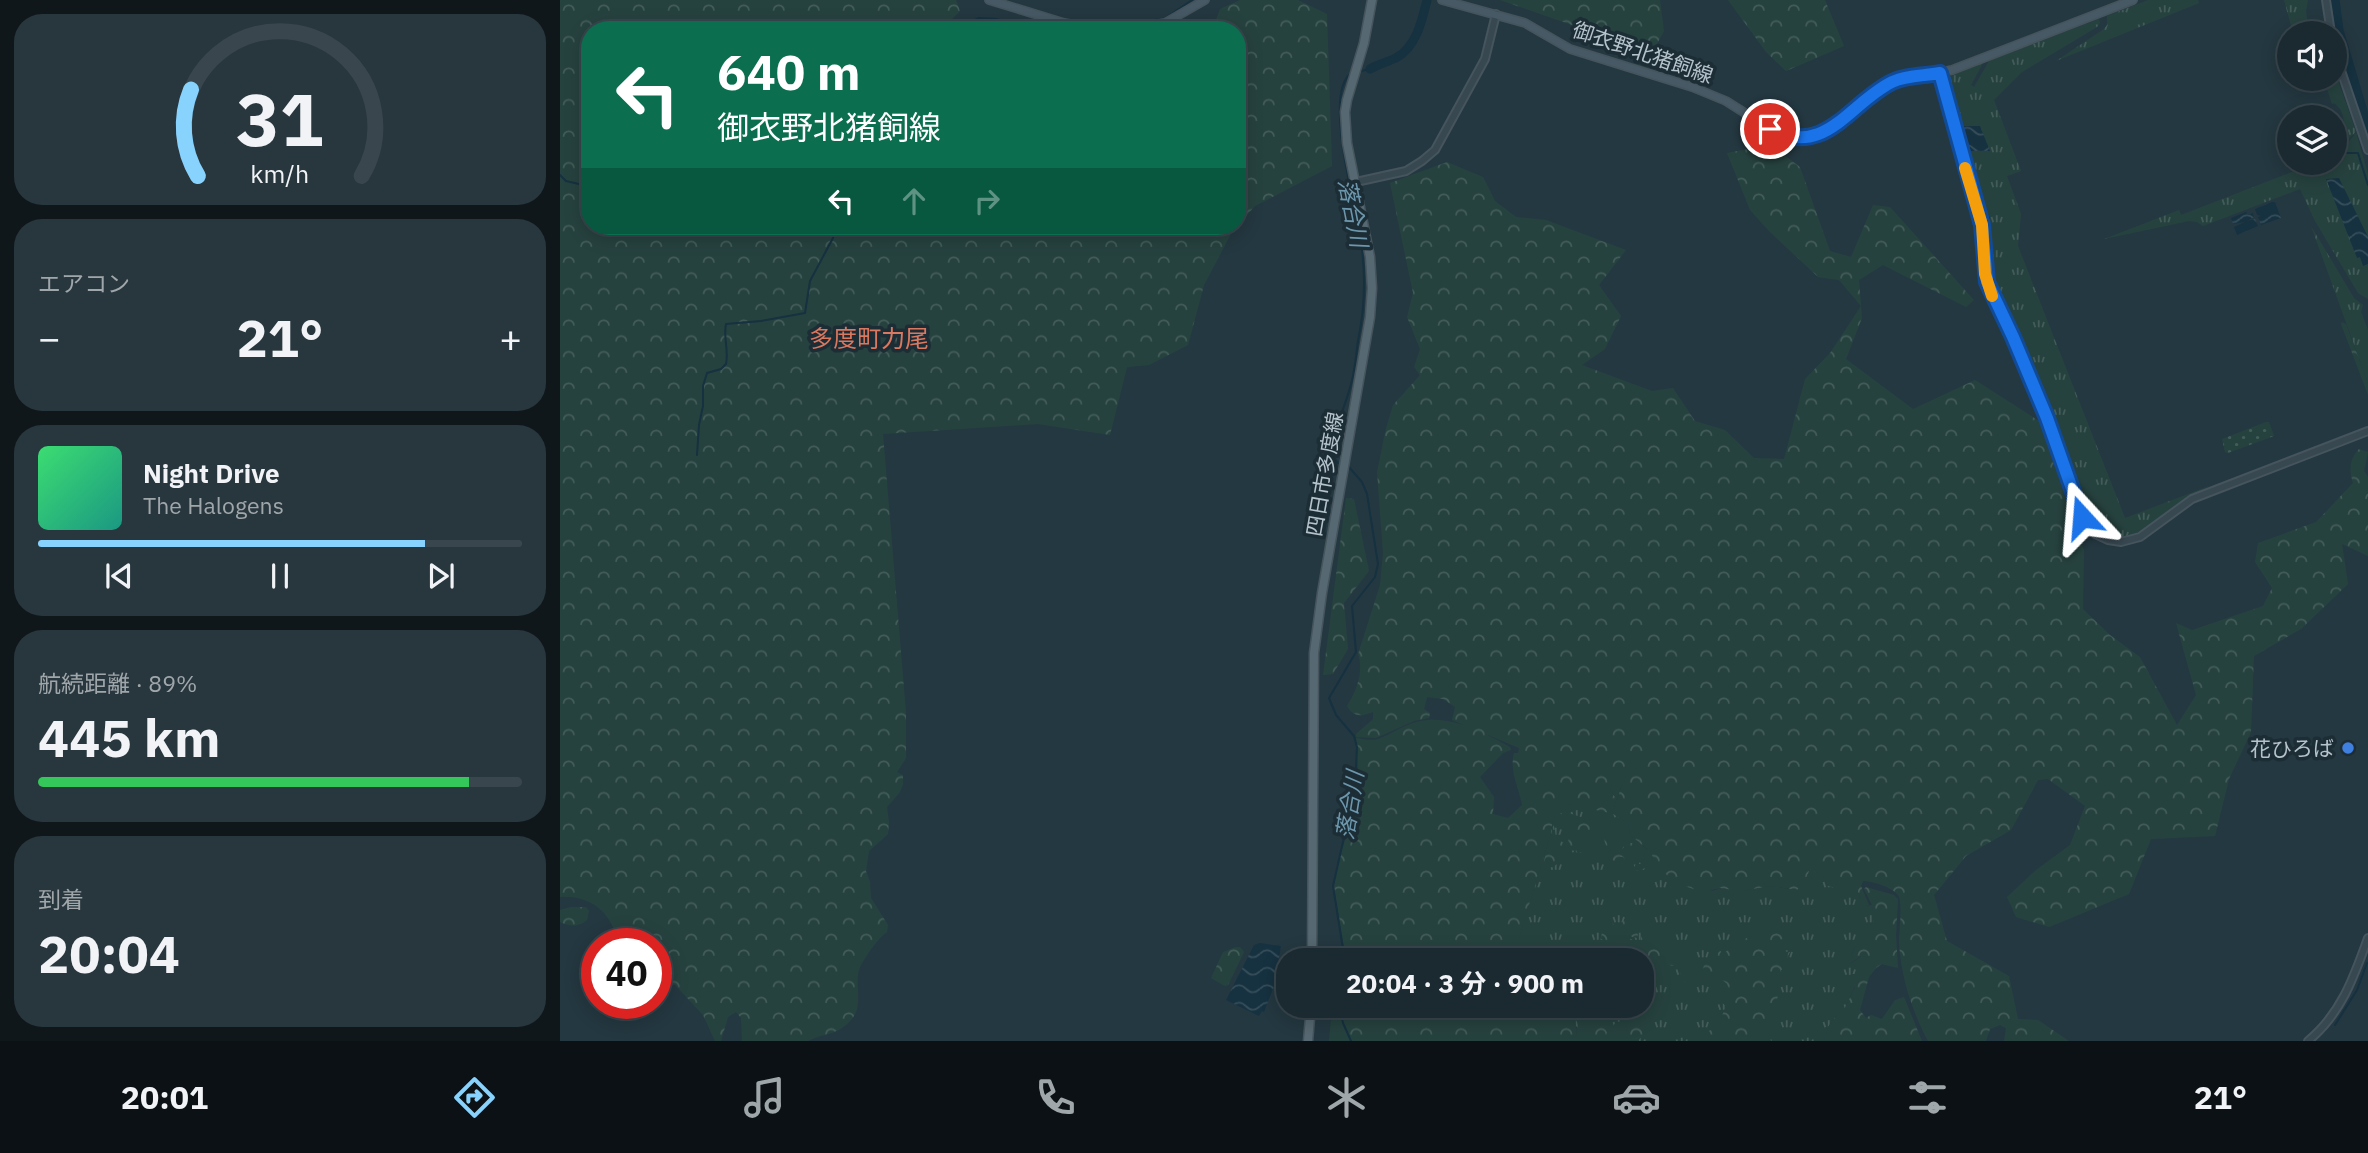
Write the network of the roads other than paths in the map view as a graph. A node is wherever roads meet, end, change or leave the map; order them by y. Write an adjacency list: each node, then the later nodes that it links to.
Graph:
1 (989, 0): 8 (main road)
2 (1205, 0): 9 (main road)
3 (1372, 0): 14 (main road, 四日市多度線)
4 (1442, 0): 7 (main road, 御衣野北猪飼線)
5 (2133, 0): 11 (main road, 御衣野北猪飼線)
6 (2326, 0): 10 (street)
7 (1496, 14): 11 (main road, 御衣野北猪飼線); 14 (street)
8 (1057, 21)
9 (1168, 21)
10 (2329, 21)
11 (1940, 73): 15 (street)
12 (2347, 88): 13 (street)
13 (2368, 150)
14 (1356, 183): 17 (main road, 四日市多度線)
15 (2368, 431)
16 (2368, 938): 20 (street)
17 (1312, 948)
18 (1310, 1018): 19 (main road)
19 (1308, 1041)
20 (2308, 1041)

